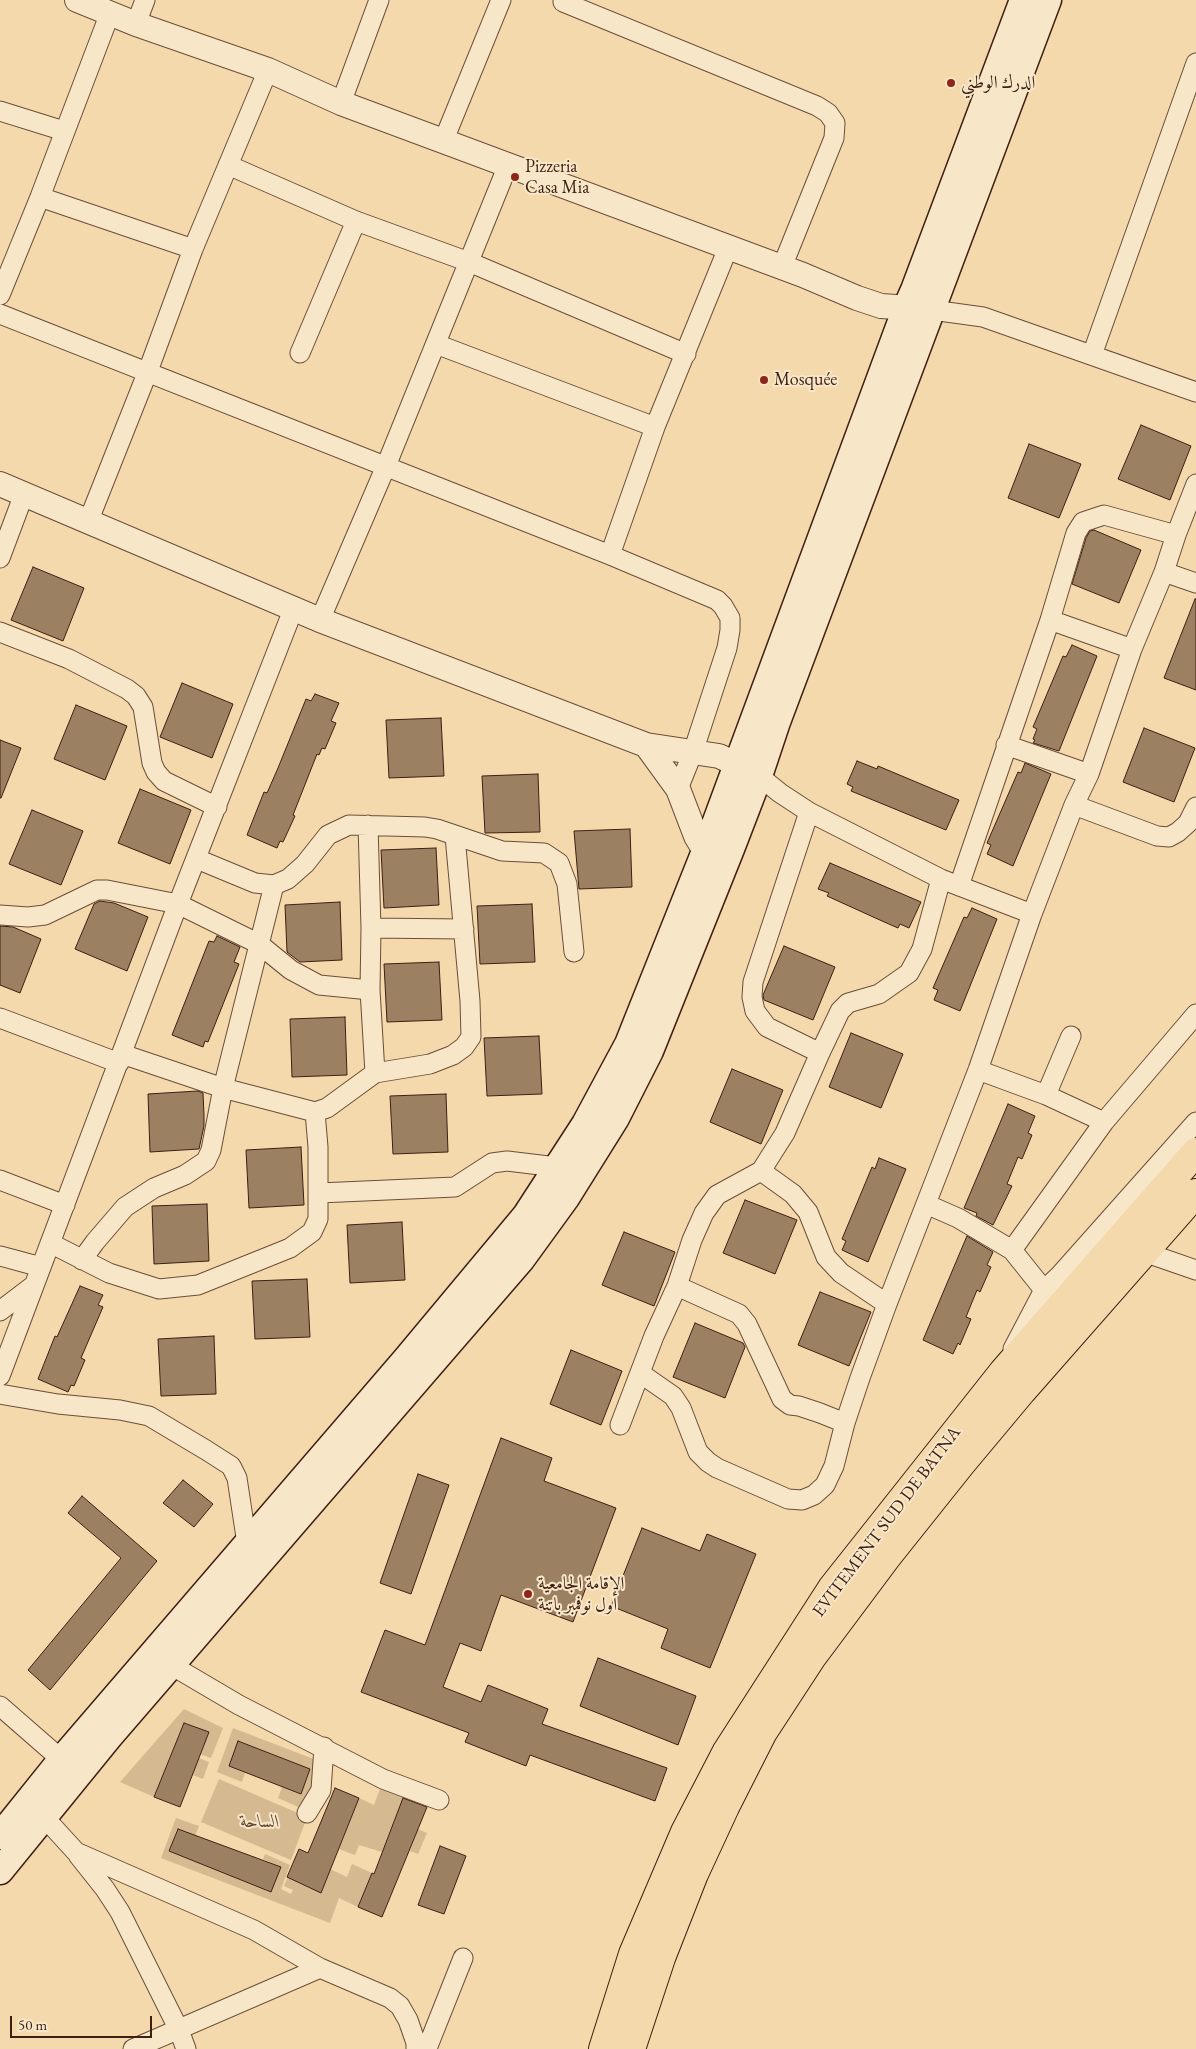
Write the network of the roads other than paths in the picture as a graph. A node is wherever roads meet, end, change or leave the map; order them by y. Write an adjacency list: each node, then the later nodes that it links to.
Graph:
1 (77, 0): 8 (street)
2 (145, 0): 9 (street)
3 (379, 0): 12 (street)
4 (501, 0): 15 (street)
5 (1023, 0): 25 (main road)
6 (1048, 0): 26 (main road)
7 (563, 2): 23 (street)
8 (110, 13): 9 (street); 14 (street)
9 (136, 24): 11 (street)
10 (1196, 63): 31 (street)
11 (268, 70): 12 (street); 16 (street)
12 (341, 102): 15 (street)
13 (0, 111): 14 (street)
14 (64, 131): 18 (street)
15 (443, 142): 17 (street)
16 (228, 165): 19 (street); 20 (street)
17 (508, 165): 21 (street); 22 (street)
18 (40, 197): 20 (street); 24 (street)
19 (356, 221): 22 (street); 29 (street)
20 (193, 248): 32 (street)
21 (728, 248): 23 (street); 30 (street)
22 (469, 262): 28 (street); 30 (street)
23 (782, 267): 25 (street)
24 (0, 295)
25 (906, 308): 26 (street); 53 (main road)
26 (932, 310): 31 (street); 55 (main road)
27 (0, 314): 32 (street)
28 (436, 344): 34 (street); 35 (street)
29 (300, 353)
30 (686, 354): 34 (street)
31 (1092, 355): 33 (street)
32 (148, 371): 35 (street); 39 (street)
33 (1196, 392)
34 (655, 428): 41 (street)
35 (386, 466): 41 (street); 46 (street)
36 (0, 484): 38 (street)
37 (1196, 484): 40 (street)
38 (24, 494): 39 (street); 42 (street)
39 (88, 522): 45 (street)
40 (1176, 535): 43 (street); 47 (street)
41 (610, 555): 52 (street)
42 (0, 558)
43 (1164, 572): 44 (street); 49 (street)
44 (1196, 583)
45 (293, 610): 46 (street); 58 (street)
46 (320, 620): 50 (street)
47 (1050, 620): 49 (street); 51 (street)
48 (0, 632): 58 (street)
49 (1132, 649): 54 (street)
50 (646, 745): 52 (street); 56 (street)
51 (1006, 745): 54 (street); 67 (street)
52 (693, 752): 53 (street); 56 (street)
53 (736, 763): 55 (street); 64 (main road)
54 (1089, 774): 57 (street)
55 (759, 776): 60 (street); 64 (main road)
56 (678, 789): 64 (street)
57 (1074, 805): 59 (street); 69 (street)
58 (217, 807): 63 (street)
59 (1196, 808)
60 (810, 812): 65 (street); 79 (street)
61 (368, 826): 62 (street); 66 (street); 71 (street)
62 (456, 836): 72 (street); 74 (street)
63 (197, 859): 66 (street); 68 (street)
64 (714, 859): 89 (main road); 115 (main road)
65 (941, 878): 67 (street); 79 (street)
66 (274, 885): 73 (street)
67 (960, 886): 69 (street)
68 (178, 904): 70 (street); 73 (street); 80 (street)
69 (1032, 914): 81 (street)
70 (0, 915)
71 (370, 928): 72 (street); 75 (street)
72 (464, 929): 82 (street)
73 (259, 944): 75 (street); 83 (street)
74 (574, 952)
75 (370, 990): 82 (street)
76 (1196, 1014): 86 (street)
77 (0, 1018): 80 (street)
78 (1071, 1036): 84 (street)
79 (820, 1053): 90 (street)
80 (121, 1058): 83 (street); 95 (street)
81 (978, 1070): 84 (street); 94 (street)
82 (375, 1073): 85 (street)
83 (223, 1088): 85 (street); 100 (street)
84 (1046, 1095): 86 (street)
85 (315, 1112): 92 (street)
86 (1104, 1122): 97 (street)
87 (1196, 1122): 105 (street)
88 (1196, 1152): 108 (highway, EVITEMENT SUD DE BATNA)
89 (557, 1167): 92 (street); 114 (main road)
90 (761, 1171): 104 (street); 106 (street)
91 (0, 1180): 95 (street)
92 (319, 1193): 100 (street)
93 (1196, 1193): 98 (highway, EVITEMENT SUD DE BATNA)
94 (926, 1204): 97 (street); 106 (street)
95 (65, 1205): 96 (street)
96 (50, 1243): 100 (street); 101 (street)
97 (1012, 1250): 105 (street)
98 (1144, 1252): 102 (street); 132 (highway, EVITEMENT SUD DE BATNA)
99 (0, 1256): 101 (street)
100 (82, 1260)
101 (41, 1267): 103 (street)
102 (1196, 1270)
103 (34, 1285): 107 (street); 110 (street)
104 (677, 1286): 109 (street); 112 (street)
105 (1044, 1290): 108 (street)
106 (887, 1304): 112 (street)
107 (0, 1311)
108 (1003, 1372): 131 (highway, EVITEMENT SUD DE BATNA)
109 (640, 1373): 112 (street); 113 (street)
110 (0, 1376)
111 (0, 1394): 114 (street)
112 (846, 1423)
113 (620, 1426)
114 (246, 1544): 118 (main road)
115 (171, 1665): 117 (street); 118 (main road)
116 (0, 1706): 118 (street)
117 (324, 1747): 119 (street); 120 (street)
118 (70, 1767): 121 (main road); 122 (main road)
119 (439, 1800)
120 (307, 1813)
121 (44, 1817): 123 (street); 124 (main road)
122 (0, 1836)
123 (76, 1852): 126 (street); 127 (street)
124 (0, 1871)
125 (463, 1958): 128 (street)
126 (320, 1968): 127 (street); 128 (street)
127 (179, 2030): 129 (street); 130 (street)
128 (425, 2047)
129 (133, 2049)
130 (186, 2049)
131 (603, 2049)
132 (631, 2049)

